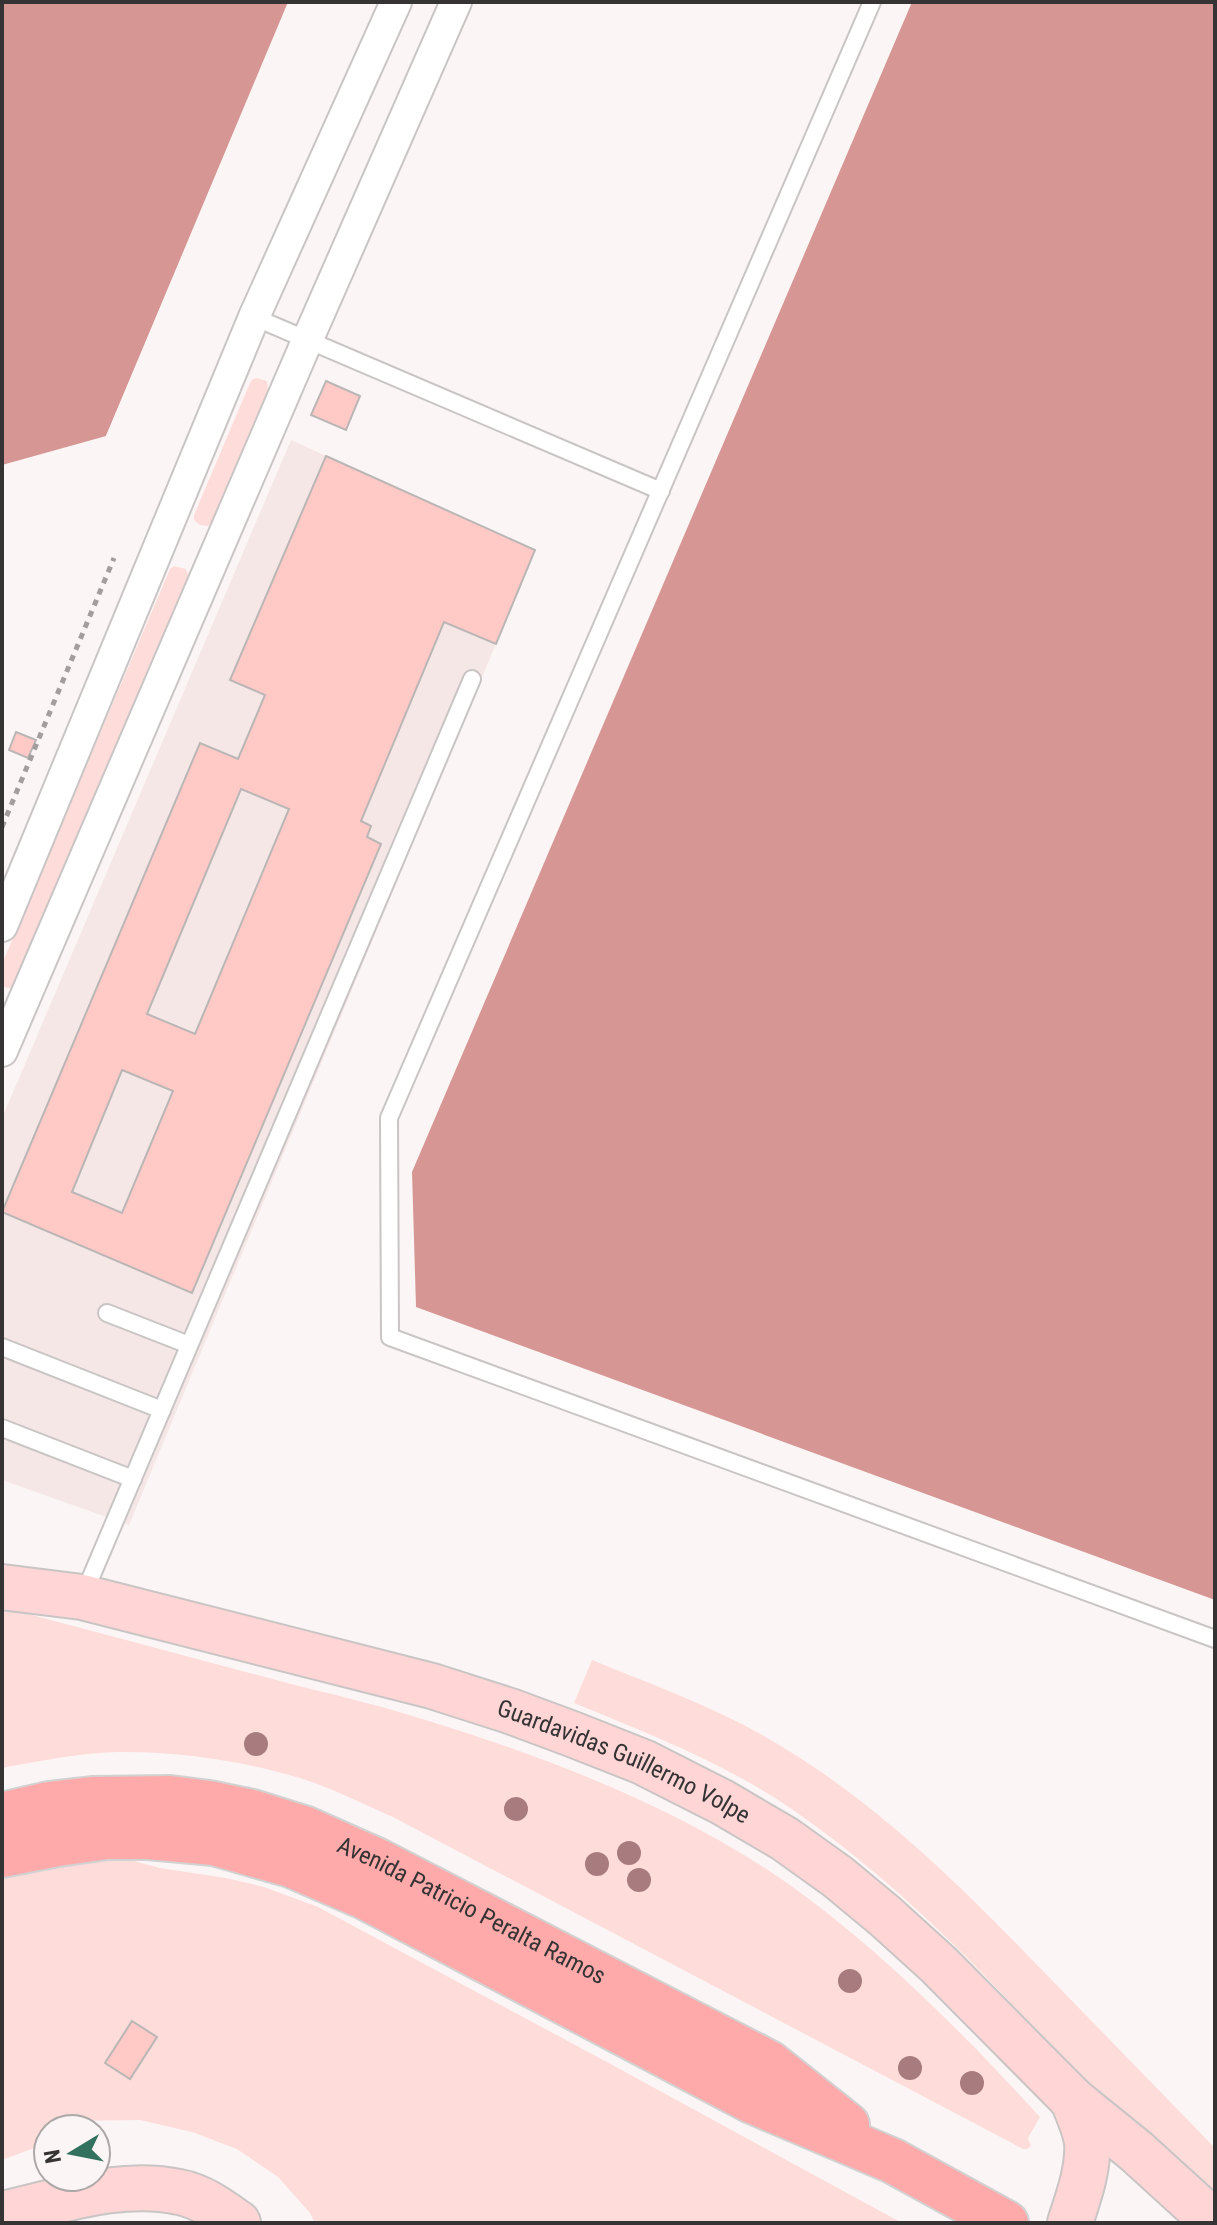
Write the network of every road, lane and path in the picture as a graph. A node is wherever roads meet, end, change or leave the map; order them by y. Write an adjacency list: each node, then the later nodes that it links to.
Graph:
1 (396, 2): 4 (street)
2 (456, 2): 5 (street)
3 (872, 2): 6 (lane)
4 (254, 317): 5 (lane); 10 (street)
5 (307, 341): 6 (lane); 11 (street)
6 (661, 491): 21 (lane)
7 (118, 550): 9 (path)
8 (472, 679): 13 (lane)
9 (2, 827)
10 (2, 926)
11 (2, 1051)
12 (107, 1313): 13 (lane)
13 (189, 1345): 15 (lane)
14 (2, 1347): 15 (lane)
15 (162, 1410): 17 (lane)
16 (2, 1428): 17 (lane)
17 (133, 1479): 20 (lane)
18 (2, 1562): 20 (main road, Guardavidas Guillermo Volpe)
19 (2, 1587): 20 (main road, Guardavidas Guillermo Volpe)
20 (82, 1597): 24 (main road, Guardavidas Guillermo Volpe)
21 (1215, 1639)
22 (2, 1815): 25 (main road, Avenida Patricio Peralta Ramos)
23 (2, 1855): 25 (main road, Avenida Patricio Peralta Ramos)
24 (1073, 2100): 29 (main road, Guardavidas Guillermo Volpe); 30 (main road, Guardavidas Guillermo Volpe)
25 (893, 2161): 28 (main road, Avenida Patricio Peralta Ramos)
26 (2, 2214): 27 (main road)
27 (238, 2223)
28 (1006, 2223)
29 (1070, 2223)
30 (1215, 2223)

